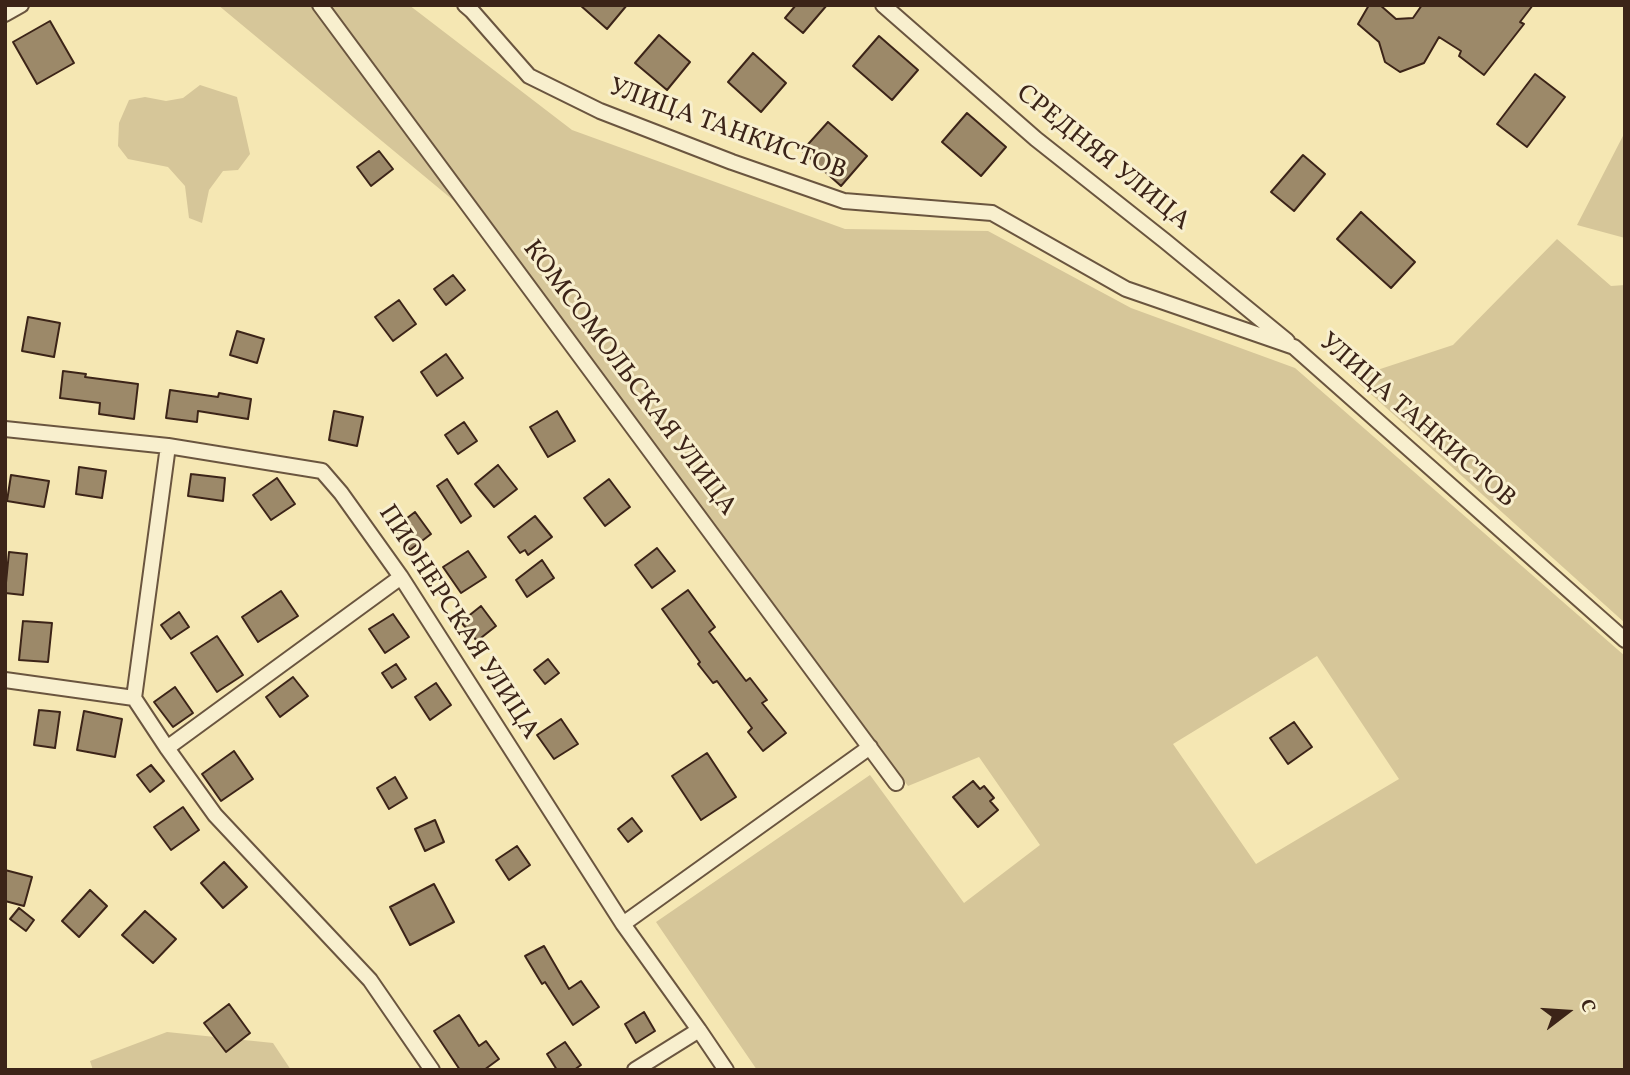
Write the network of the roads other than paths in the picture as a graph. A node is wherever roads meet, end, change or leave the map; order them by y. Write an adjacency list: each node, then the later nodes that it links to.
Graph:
1 (21, 5): 5 (street)
2 (320, 5): 13 (street, КОМСОМОЛЬСКАЯ УЛИЦА)
3 (465, 5): 6 (street, УЛИЦА ТАНКИСТОВ)
4 (883, 5): 6 (street, СРЕДНЯЯ УЛИЦА)
5 (5, 14)
6 (1294, 347): 10 (street, УЛИЦА ТАНКИСТОВ)
7 (5, 429): 8 (street, ПИОНЕРСКАЯ УЛИЦА)
8 (168, 446): 9 (street, ПИОНЕРСКАЯ УЛИЦА); 12 (street)
9 (401, 577): 14 (street); 16 (street, ПИОНЕРСКАЯ УЛИЦА)
10 (1625, 640)
11 (5, 680): 12 (street)
12 (134, 698): 14 (street)
13 (870, 747): 15 (street, КОМСОМОЛЬСКАЯ УЛИЦА); 16 (street)
14 (167, 748): 18 (street)
15 (896, 783)
16 (624, 924): 17 (street, ПИОНЕРСКАЯ УЛИЦА)
17 (699, 1030): 19 (street); 20 (street, ПИОНЕРСКАЯ УЛИЦА)
18 (432, 1070)
19 (635, 1070)
20 (726, 1070)

